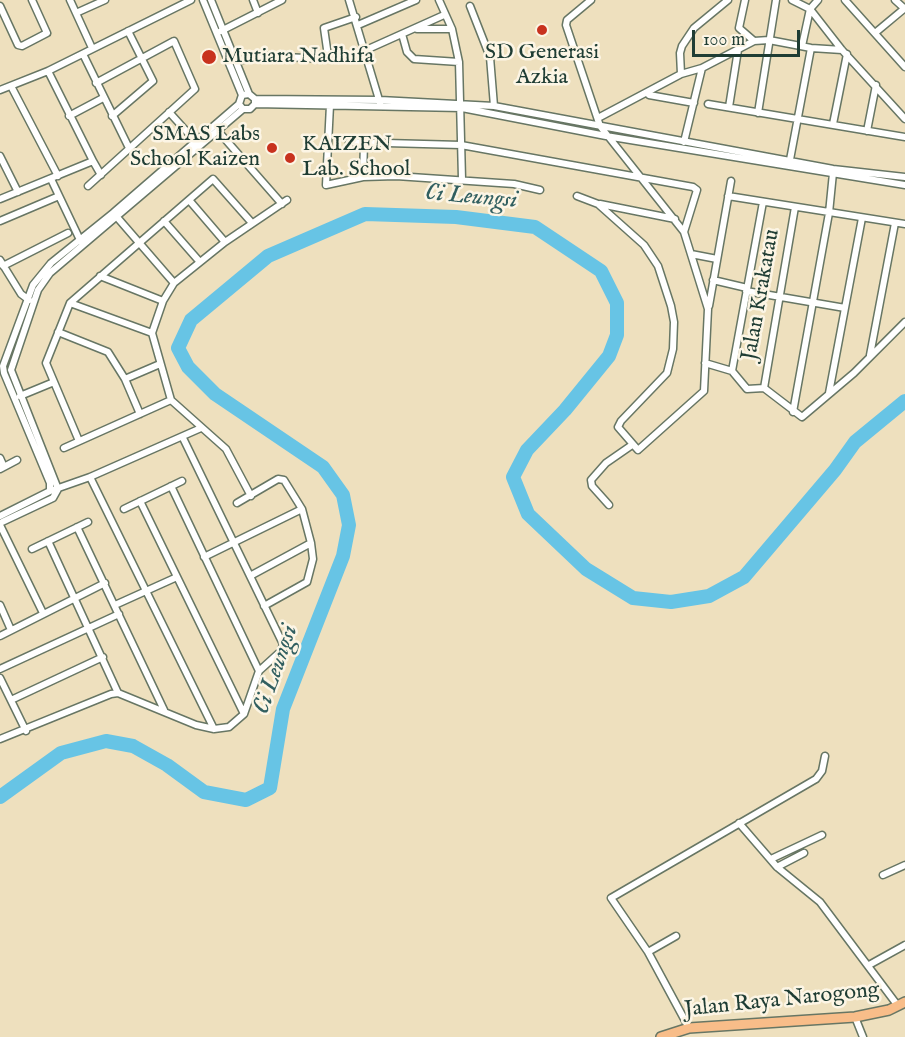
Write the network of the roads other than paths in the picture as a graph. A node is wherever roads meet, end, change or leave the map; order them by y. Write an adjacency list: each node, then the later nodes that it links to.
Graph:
1 (32, 0): 20 (street)
2 (70, 0): 24 (street)
3 (105, 0): 24 (street)
4 (191, 0): 31 (street)
5 (203, 0): 32 (street)
6 (211, 0): 32 (street)
7 (252, 0): 25 (street)
8 (282, 0): 25 (street)
9 (349, 0): 27 (street)
10 (416, 0): 28 (street)
11 (439, 0): 26 (street)
12 (591, 0): 70 (street)
13 (745, 0): 36 (street)
14 (776, 0): 35 (street)
15 (792, 0): 22 (street)
16 (818, 0): 22 (street)
17 (845, 0): 33 (street)
18 (895, 0): 23 (street)
19 (726, 1): 50 (street)
20 (0, 6)
21 (470, 6): 63 (street)
22 (810, 9): 37 (street); 42 (street)
23 (905, 9): 33 (street)
24 (76, 13): 38 (street)
25 (258, 13): 32 (street)
26 (444, 15): 29 (street); 30 (street)
27 (356, 17): 28 (street); 45 (street)
28 (358, 25): 40 (street)
29 (415, 29): 30 (street); 34 (street)
30 (452, 29): 46 (street)
31 (128, 31): 38 (street); 44 (street)
32 (220, 31): 45 (street); 56 (street)
33 (875, 33): 47 (street)
34 (402, 34): 40 (street); 46 (street)
35 (769, 40): 36 (street); 37 (street); 67 (street)
36 (754, 41): 41 (street)
37 (802, 46): 39 (street)
38 (92, 48): 43 (street)
39 (811, 48): 42 (street); 71 (street)
40 (366, 50): 58 (street)
41 (738, 50): 48 (street); 65 (street)
42 (844, 52): 52 (street); 73 (street)
43 (83, 54): 49 (street); 51 (street)
44 (142, 58): 51 (street); 66 (street); 69 (street)
45 (236, 61): 56 (street)
46 (459, 62): 62 (street)
47 (905, 67)
48 (702, 68): 50 (street); 59 (street)
49 (48, 71): 53 (street); 68 (street)
50 (681, 74): 70 (street)
51 (96, 83): 57 (street)
52 (876, 85): 72 (street); 76 (street)
53 (10, 86): 54 (street); 92 (street)
54 (1, 88)
55 (649, 95): 59 (street)
56 (250, 98): 58 (street); 61 (street); 64 (street); 64 (street)
57 (103, 99): 68 (street); 69 (street)
58 (380, 103): 61 (street); 62 (street)
59 (694, 103): 80 (street)
60 (708, 104): 65 (street)
61 (330, 105): 90 (street)
62 (462, 106): 63 (street); 77 (street); 83 (street)
63 (494, 106): 74 (street)
64 (241, 107): 75 (street); 82 (street)
65 (729, 107): 67 (street)
66 (169, 112): 82 (street); 84 (street)
67 (758, 112): 71 (street)
68 (69, 116): 86 (street)
69 (112, 116): 84 (street)
70 (598, 118): 74 (street)
71 (797, 119): 73 (street); 87 (street)
72 (905, 119)
73 (833, 124): 76 (street)
74 (600, 126): 77 (street); 80 (street)
75 (218, 131): 82 (street); 114 (street)
76 (867, 131): 78 (street)
77 (606, 136): 87 (street); 94 (street)
78 (905, 137)
79 (349, 142): 81 (street)
80 (684, 142): 87 (street)
81 (364, 143): 83 (street); 90 (street)
82 (197, 144): 109 (street)
83 (461, 145): 93 (street); 94 (street)
84 (129, 148): 89 (street)
85 (0, 156): 99 (street)
86 (93, 161): 89 (street); 92 (street)
87 (789, 164): 88 (street)
88 (833, 172): 91 (street); 96 (street); 108 (street)
89 (101, 175): 97 (street)
90 (363, 177): 93 (street)
91 (905, 177)
92 (54, 178): 99 (street); 100 (street)
93 (462, 179): 98 (street)
94 (644, 180): 111 (street); 117 (street)
95 (731, 181): 102 (street)
96 (905, 185)
97 (88, 186)
98 (540, 190)
99 (18, 192): 103 (street)
100 (58, 196): 112 (street); 121 (street)
101 (577, 196): 106 (street)
102 (728, 196): 105 (street); 123 (street)
103 (0, 199)
104 (189, 200): 113 (street); 114 (street); 120 (street)
105 (763, 202): 107 (street); 129 (street)
106 (598, 204): 111 (street); 157 (street)
107 (795, 207): 108 (street); 130 (street, Jalan Krakatau)
108 (829, 213): 110 (street); 134 (street)
109 (115, 215): 119 (street); 121 (street)
110 (862, 218): 115 (street); 135 (street)
111 (676, 219): 117 (street)
112 (0, 221)
113 (164, 221): 119 (street); 124 (street)
114 (252, 223): 120 (street)
115 (895, 223): 116 (street); 140 (street)
116 (905, 224)
117 (684, 232): 122 (street)
118 (68, 233): 125 (street)
119 (139, 242): 126 (street); 128 (street)
120 (225, 242): 124 (street)
121 (81, 243): 131 (street)
122 (691, 254): 123 (street); 136 (street)
123 (717, 259): 127 (street)
124 (199, 261): 128 (street)
125 (2, 263): 131 (street)
126 (100, 276): 132 (street); 133 (street)
127 (713, 280): 129 (street); 136 (street)
128 (174, 283): 132 (street)
129 (746, 290): 130 (street); 144 (street)
130 (779, 299): 134 (street); 147 (street, Jalan Krakatau)
131 (30, 301): 143 (street); 149 (street)
132 (163, 301): 139 (street)
133 (70, 303): 138 (street); 139 (street)
134 (813, 303): 135 (street); 152 (street)
135 (845, 308): 148 (street)
136 (708, 309): 141 (street)
137 (905, 322): 140 (street)
138 (58, 332): 145 (street); 146 (street)
139 (152, 333): 142 (street)
140 (870, 356): 148 (street)
141 (705, 363): 144 (street); 157 (street)
142 (160, 364): 145 (street); 151 (street)
143 (2, 367): 150 (street)
144 (732, 370): 147 (street)
145 (125, 379): 153 (street)
146 (54, 382): 149 (street); 156 (street)
147 (764, 388): 152 (street)
148 (829, 393): 152 (street)
149 (22, 396): 150 (street); 165 (street)
150 (14, 399): 166 (street)
151 (171, 400): 153 (street); 154 (street)
152 (793, 412)
153 (140, 414): 156 (street)
154 (201, 428): 155 (street); 167 (street)
155 (183, 438): 162 (street); 178 (street)
156 (79, 441): 158 (street)
157 (632, 446): 170 (street)
158 (64, 448)
159 (0, 458): 161 (street)
160 (17, 460): 161 (street)
161 (2, 468)
162 (90, 477): 165 (street); 185 (street)
163 (182, 481): 164 (street)
164 (171, 486): 168 (street); 181 (street)
165 (58, 489): 166 (street); 175 (street)
166 (50, 491): 173 (street)
167 (250, 496): 169 (street); 172 (street)
168 (140, 501): 171 (street); 183 (street)
169 (237, 503)
170 (609, 506)
171 (124, 509)
172 (302, 509): 178 (street); 179 (street)
173 (0, 516)
174 (88, 522): 176 (street)
175 (0, 524): 190 (street)
176 (77, 527): 177 (street); 184 (street)
177 (48, 541): 180 (street); 186 (street)
178 (233, 541): 181 (street); 182 (street)
179 (311, 543): 182 (street); 189 (street)
180 (32, 549)
181 (204, 557): 197 (street)
182 (250, 576): 189 (street)
183 (177, 577): 185 (street); 202 (street)
184 (105, 583): 186 (street); 188 (street)
185 (146, 591): 188 (street); 203 (street)
186 (74, 598): 190 (street); 192 (street)
187 (0, 605): 193 (street)
188 (115, 605): 191 (street)
189 (264, 606): 197 (street)
190 (43, 613): 193 (street)
191 (119, 614): 192 (street); 201 (street)
192 (89, 628): 195 (street); 196 (street)
193 (11, 630): 194 (street)
194 (0, 636)
195 (103, 657): 199 (street); 200 (street)
196 (0, 669)
197 (259, 671): 202 (street)
198 (0, 678): 200 (street)
199 (118, 693): 201 (street); 204 (street)
200 (11, 700): 204 (street)
201 (164, 710): 203 (street)
202 (244, 714): 203 (street)
203 (214, 729)
204 (26, 731): 205 (street)
205 (0, 739)
206 (825, 756): 207 (street)
207 (739, 823): 210 (street); 216 (street)
208 (822, 835): 210 (street)
209 (804, 854): 212 (street)
210 (771, 859): 212 (street)
211 (905, 865): 213 (street)
212 (777, 867): 217 (street)
213 (883, 875)
214 (676, 936): 216 (street)
215 (905, 945): 217 (street)
216 (648, 952): 220 (street)
217 (869, 965): 218 (street)
218 (901, 1004): 219 (main road, Jalan Raya Narogong)
219 (855, 1017): 220 (main road, Jalan Raya Narogong); 222 (street)
220 (689, 1028): 221 (main road, Jalan Raya Narogong)
221 (662, 1037)
222 (862, 1037)

